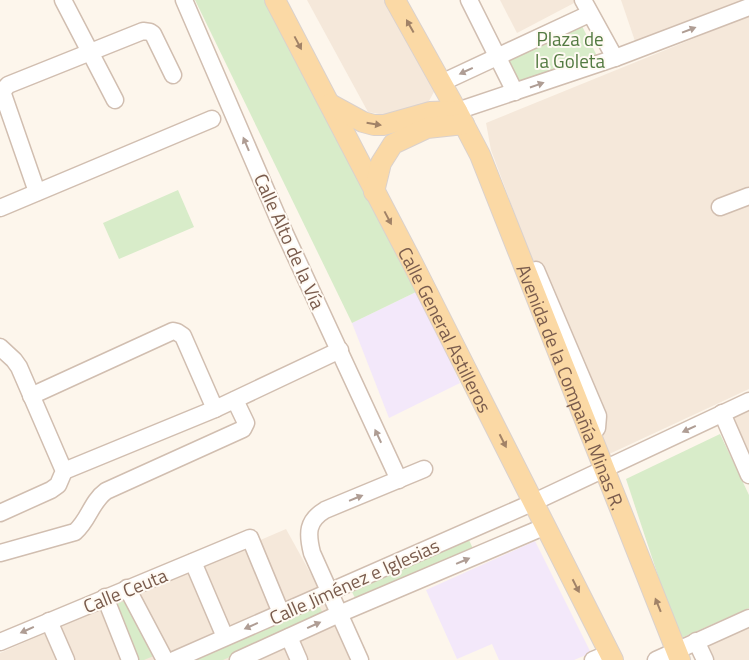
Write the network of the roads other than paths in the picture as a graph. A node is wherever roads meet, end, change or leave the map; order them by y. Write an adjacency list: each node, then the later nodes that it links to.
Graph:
1 (63, 0): 8 (street)
2 (184, 0): 24 (street, Calle Alto de la Vía, one-way to 2)
3 (274, 0): 15 (main road, Calle General Astilleros, one-way to 15)
4 (395, 0): 12 (main road, Avenida de la Compañía Minas R., one-way to 4)
5 (469, 0): 9 (street)
6 (749, 7): 10 (street, one-way to 6)
7 (585, 10): 9 (street); 10 (street)
8 (91, 53): 11 (street); 14 (street); 18 (street)
9 (498, 57): 12 (street, one-way to 12); 13 (street)
10 (609, 60): 13 (street, one-way to 10)
11 (173, 75)
12 (441, 83): 16 (main road, Avenida de la Compañía Minas R.)
13 (516, 92): 16 (street)
14 (115, 100)
15 (330, 104): 16 (main road, one-way to 16); 19 (main road, Calle General Astilleros)
16 (460, 117): 19 (main road); 31 (main road, Avenida de la Compañía Minas R.)
17 (212, 119): 18 (street)
18 (37, 192): 22 (street)
19 (374, 192): 35 (main road, Calle General Astilleros, one-way to 35)
20 (749, 196): 21 (street)
21 (720, 207)
22 (0, 208)
23 (0, 347): 25 (street)
24 (340, 350): 26 (street); 34 (street, Calle Alto de la Vía, one-way to 24)
25 (31, 396): 28 (street); 32 (street)
26 (235, 400): 28 (street); 38 (street)
27 (749, 401): 29 (street, Calle Jiménez e Iglesias)
28 (215, 409): 32 (street)
29 (722, 414): 31 (street, Calle Jiménez e Iglesias, one-way to 31); 33 (street)
30 (424, 469): 34 (street)
31 (604, 469): 35 (street, Calle Jiménez e Iglesias); 51 (main road, Avenida de la Compañía Minas R., one-way to 31)
32 (64, 471): 36 (street)
33 (749, 475)
34 (399, 480): 41 (street, one-way to 34)
35 (534, 502): 37 (main road, Calle General Astilleros); 41 (street, Calle Jiménez e Iglesias)
36 (0, 513)
37 (546, 526): 44 (street, Calle Jiménez e Iglesias, one-way to 37); 52 (main road, Calle General Astilleros, one-way to 52)
38 (0, 553)
39 (193, 562): 40 (street, Calle Ceuta); 43 (street, Calle Ceuta); 47 (street)
40 (127, 588): 42 (street, Calle Ceuta); 55 (street)
41 (328, 592): 43 (street, Calle Jiménez e Iglesias); 44 (street)
42 (105, 598): 46 (street, Calle Ceuta); 54 (street)
43 (281, 612): 47 (street, Calle Jiménez e Iglesias, one-way to 47)
44 (339, 614): 48 (street, Calle Jiménez e Iglesias, one-way to 44); 59 (street)
45 (749, 618): 50 (street)
46 (48, 621): 49 (street, Calle Ceuta, one-way to 49); 53 (street)
47 (225, 637): 56 (street, Calle Jiménez e Iglesias)
48 (289, 637): 57 (street, Calle Jiménez e Iglesias); 58 (street)
49 (0, 642)
50 (696, 642): 51 (street); 61 (street)
51 (678, 655): 60 (street)
52 (605, 658)
53 (66, 660)
54 (130, 660)
55 (165, 660)
56 (174, 660)
57 (238, 660)
58 (299, 660)
59 (360, 660)
60 (656, 660)
61 (705, 660)

